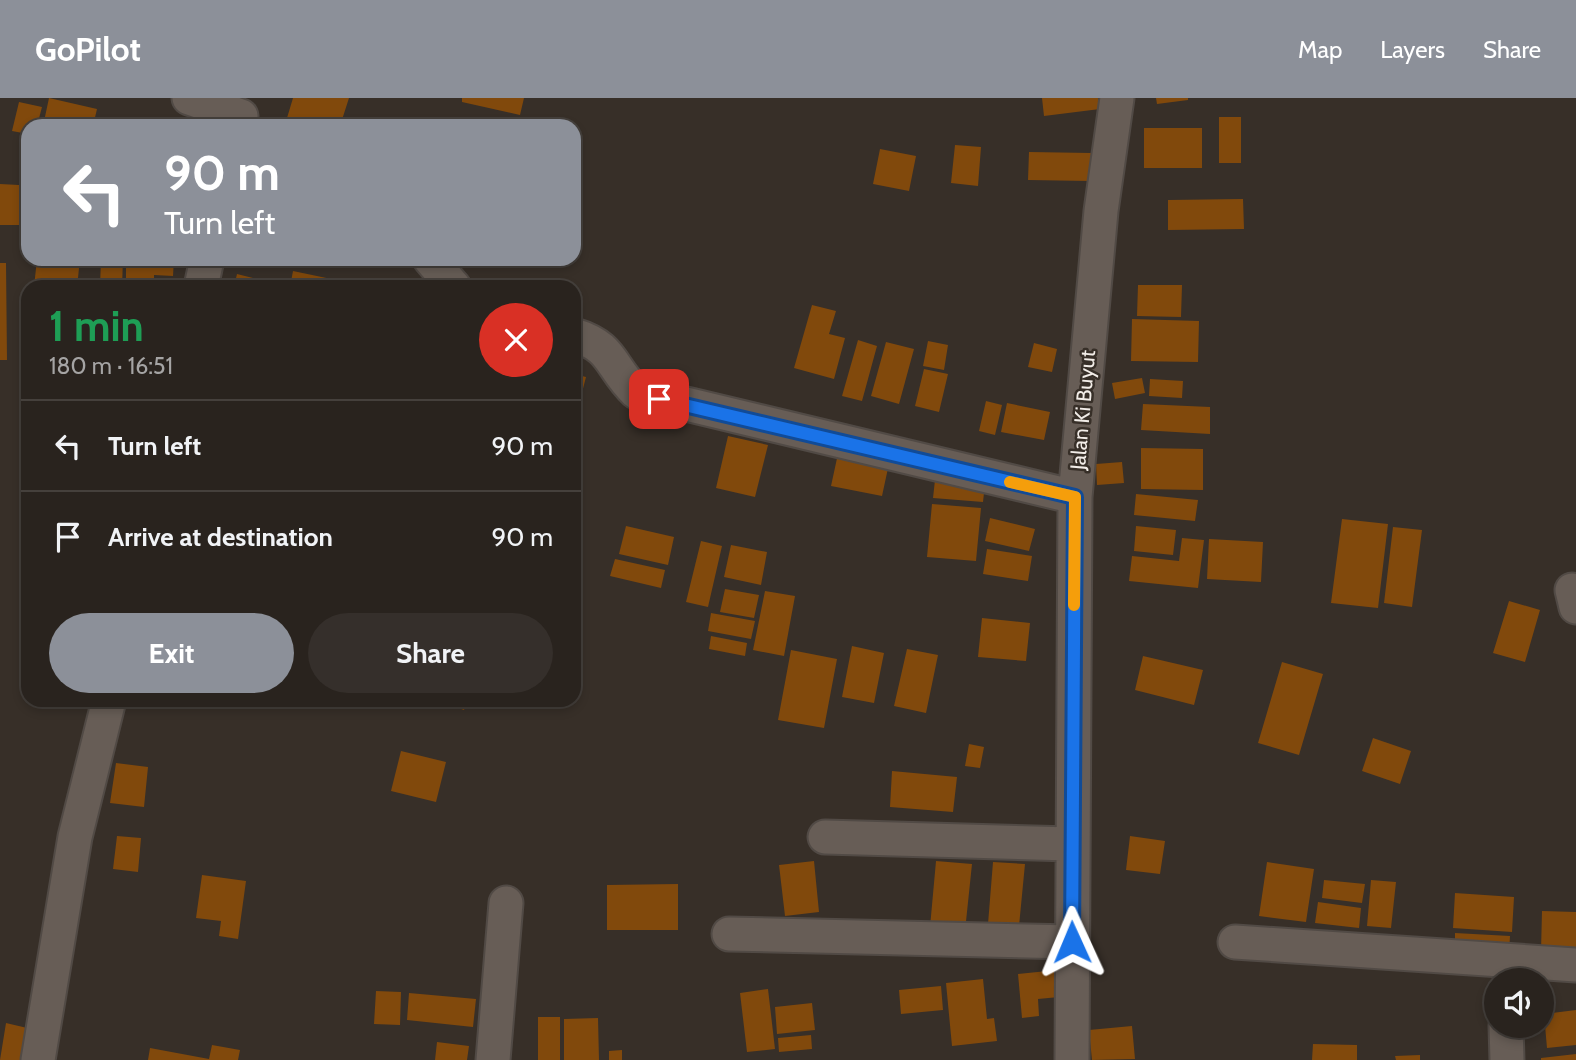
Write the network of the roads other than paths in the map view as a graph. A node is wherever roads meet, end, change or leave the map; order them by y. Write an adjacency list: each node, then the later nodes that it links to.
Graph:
1 (189, 98): 3 (street)
2 (1117, 98): 7 (street, Jalan Ki Buyut)
3 (243, 113)
4 (436, 266): 5 (street)
5 (448, 280)
6 (581, 337): 7 (street)
7 (1075, 497): 10 (street, Jalan Ki Buyut)
8 (107, 707): 19 (street)
9 (825, 837): 10 (street)
10 (1071, 844): 13 (street, Jalan Ki Buyut)
11 (506, 903): 20 (street)
12 (729, 934): 13 (street)
13 (1072, 942): 21 (street, Jalan Ki Buyut)
14 (1234, 942): 17 (street)
15 (1576, 965): 16 (street)
16 (1540, 968)
17 (1484, 969)
18 (1506, 1038): 22 (street)
19 (38, 1060)
20 (493, 1060)
21 (1072, 1060)
22 (1507, 1060)

